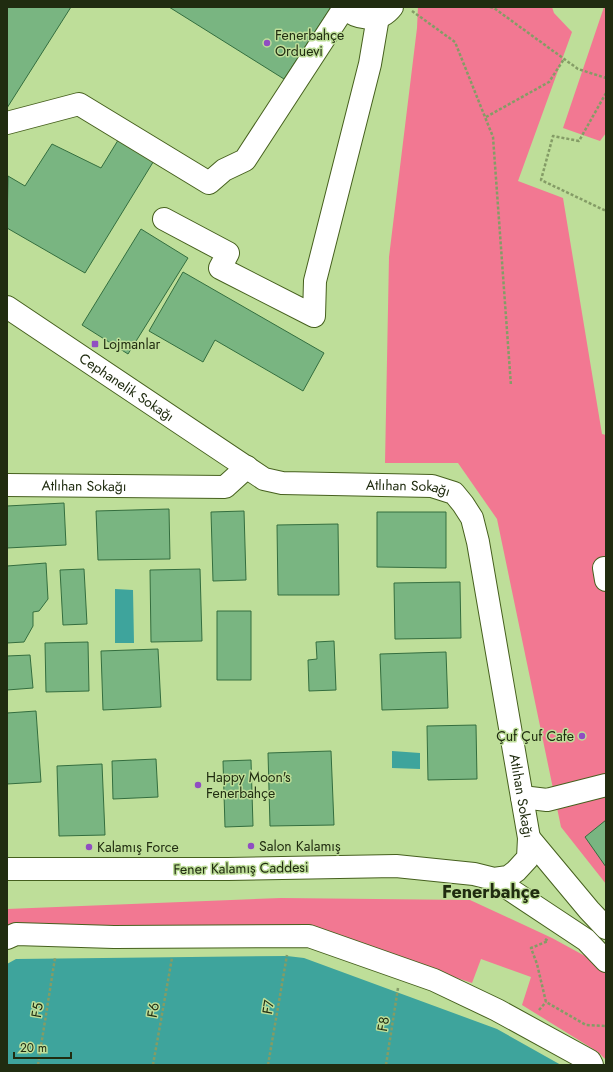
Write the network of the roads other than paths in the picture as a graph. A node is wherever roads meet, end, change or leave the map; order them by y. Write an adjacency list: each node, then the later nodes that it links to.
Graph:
1 (343, 7): 2 (street); 3 (street)
2 (385, 12): 4 (street)
3 (7, 123)
4 (164, 219)
5 (7, 308): 6 (street, Cephanelik Sokağı)
6 (247, 467): 7 (street, Atlıhan Sokağı); 9 (street, Atlıhan Sokağı)
7 (7, 485)
8 (606, 785): 9 (street)
9 (522, 797): 10 (street, Atlıhan Sokağı)
10 (529, 838): 12 (street, Atlıhan Sokağı); 13 (street)
11 (7, 869): 12 (street, Fener Kalamış Caddesi)
12 (484, 877): 15 (street, Fener Kalamış Caddesi)
13 (606, 928)
14 (7, 938): 16 (street)
15 (606, 961)
16 (592, 1065)

